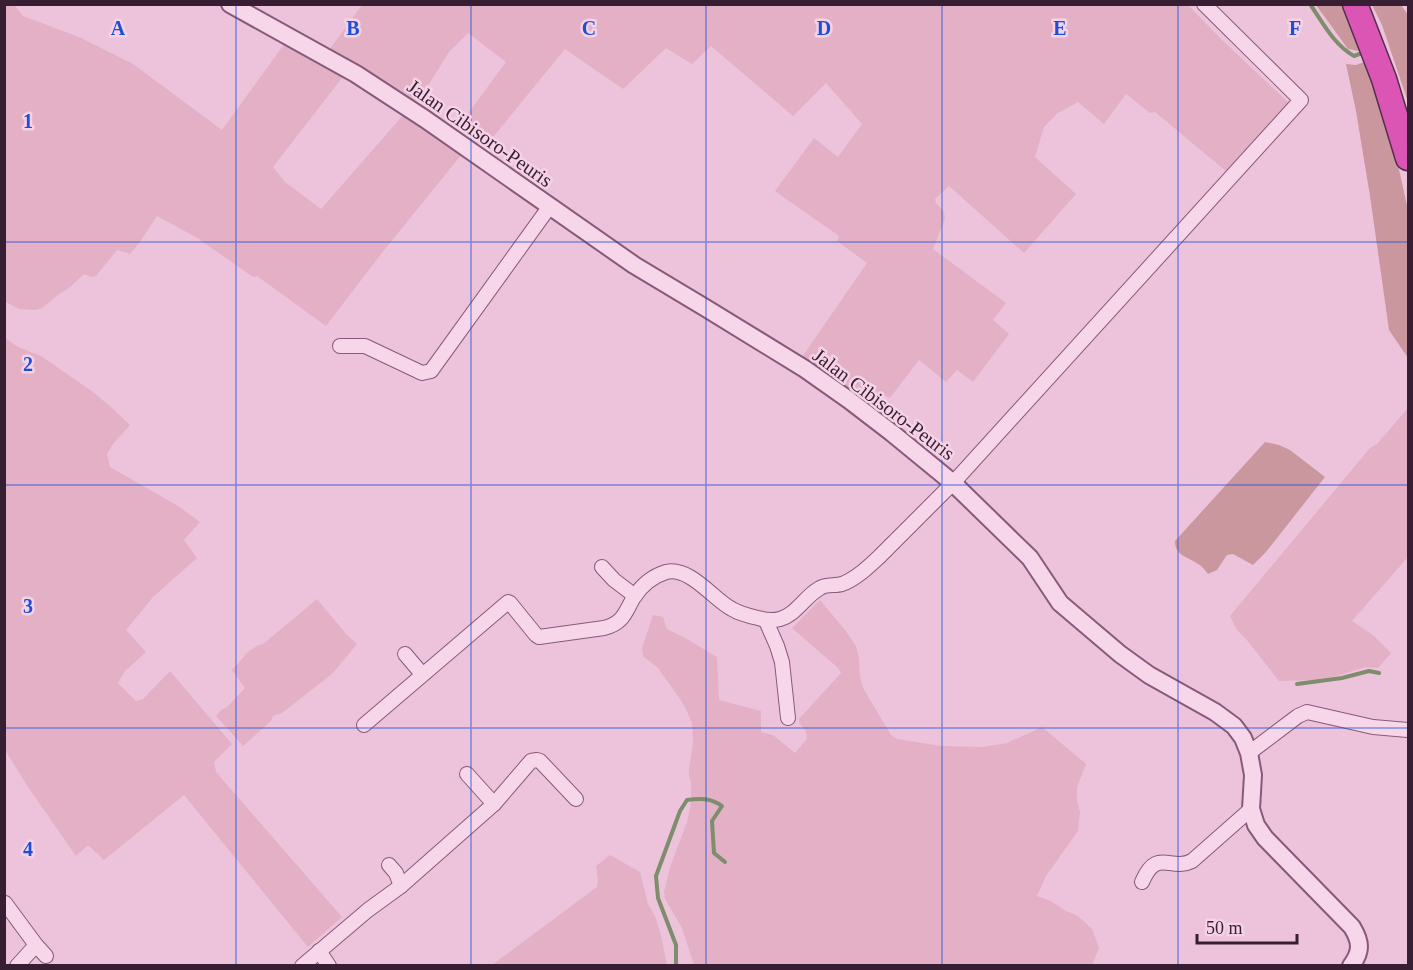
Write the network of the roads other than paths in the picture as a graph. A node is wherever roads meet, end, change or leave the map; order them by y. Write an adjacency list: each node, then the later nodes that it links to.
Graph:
1 (230, 4): 5 (street, Jalan Cibisoro-Peuris)
2 (1204, 4): 7 (street)
3 (1356, 4): 4 (highway)
4 (1408, 158)
5 (550, 206): 6 (street); 7 (street, Jalan Cibisoro-Peuris)
6 (340, 346)
7 (953, 483): 10 (street); 16 (street, Jalan Cibisoro-Peuris)
8 (602, 567): 9 (street)
9 (635, 596): 10 (street); 12 (street)
10 (766, 621): 13 (street)
11 (405, 654): 12 (street)
12 (422, 674): 14 (street)
13 (788, 718)
14 (364, 725)
15 (1408, 730): 16 (street)
16 (1249, 753): 20 (street, Jalan Cibisoro-Peuris)
17 (467, 774): 19 (street)
18 (576, 799): 19 (street)
19 (494, 804): 23 (street)
20 (1251, 809): 22 (street); 31 (street, Jalan Cibisoro-Peuris)
21 (389, 865): 23 (street)
22 (1142, 882)
23 (401, 886): 26 (street)
24 (5, 903): 25 (street)
25 (36, 945): 27 (street); 28 (street)
26 (319, 951): 29 (street); 30 (street)
27 (46, 956)
28 (17, 966)
29 (302, 966)
30 (329, 966)
31 (1351, 966)

